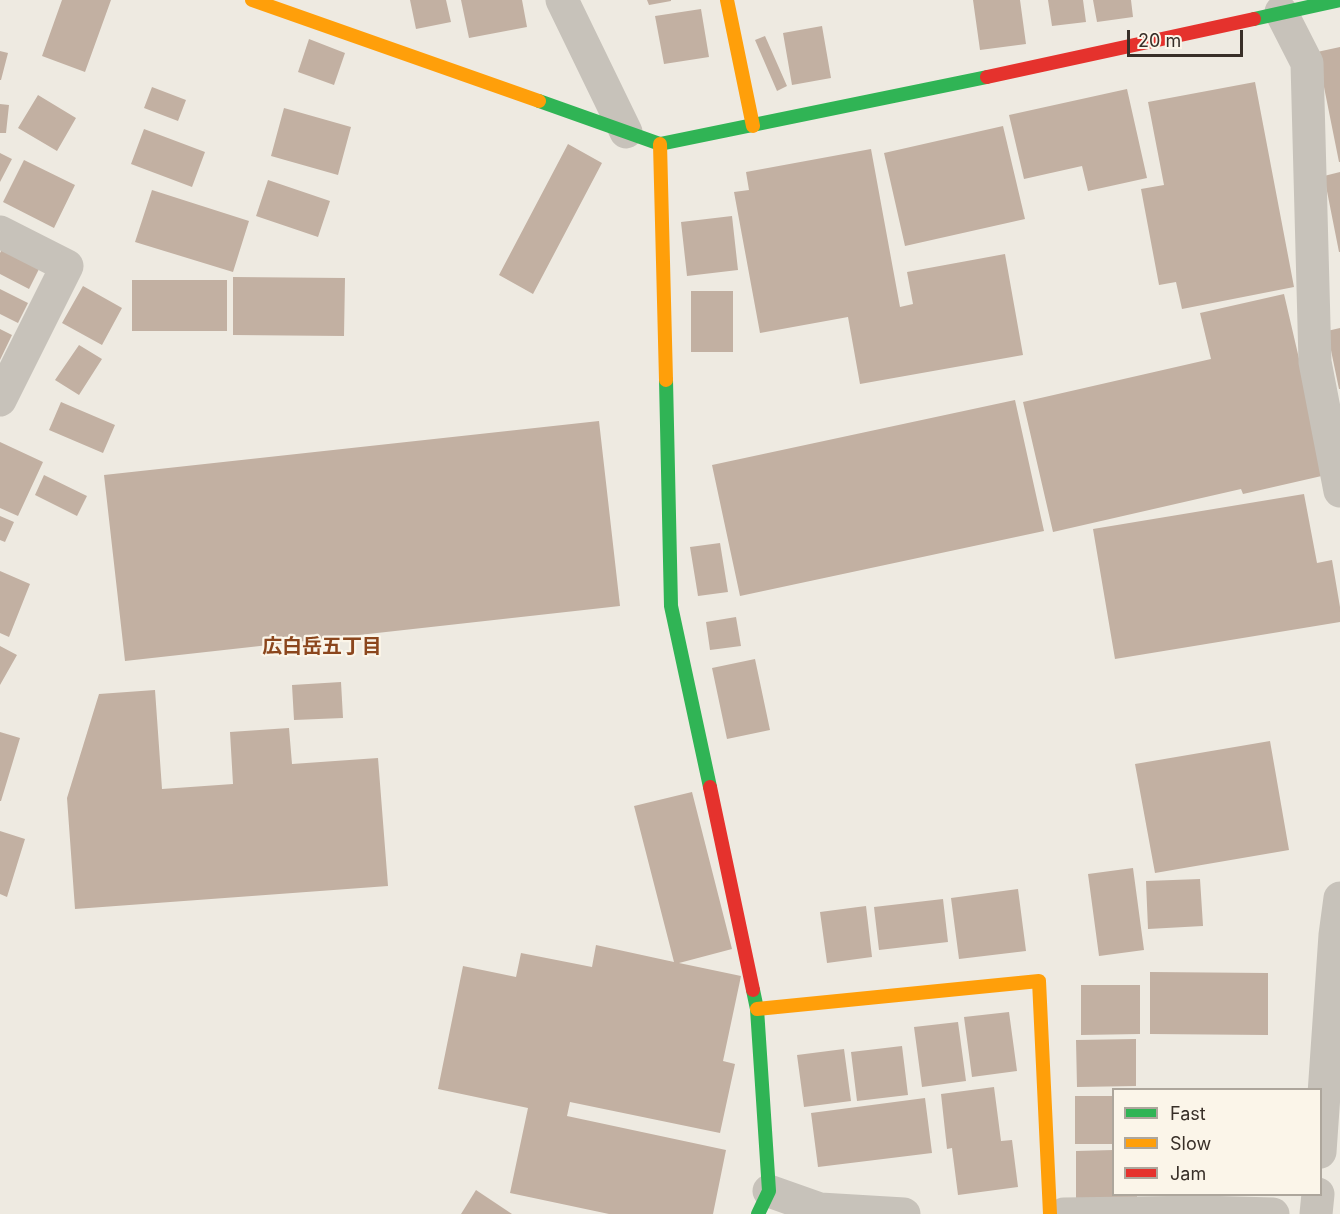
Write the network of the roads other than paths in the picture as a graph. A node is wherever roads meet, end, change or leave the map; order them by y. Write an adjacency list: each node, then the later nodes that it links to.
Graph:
1 (252, 0): 7 (street)
2 (562, 0): 7 (street)
3 (727, 0): 6 (street)
4 (1340, 0): 5 (street)
5 (1281, 12): 6 (street); 11 (street)
6 (753, 126): 8 (street)
7 (626, 132): 8 (street)
8 (660, 144): 13 (street)
9 (0, 232): 10 (street)
10 (0, 400)
11 (1340, 491)
12 (1340, 898): 14 (street)
13 (757, 1009): 16 (street); 19 (street)
14 (1322, 1123)
15 (1318, 1196): 22 (street)
16 (763, 1202): 18 (street)
17 (1202, 1213): 20 (street); 21 (street)
18 (904, 1214)
19 (1050, 1214)
20 (1064, 1214)
21 (1273, 1214)
22 (1316, 1214)

